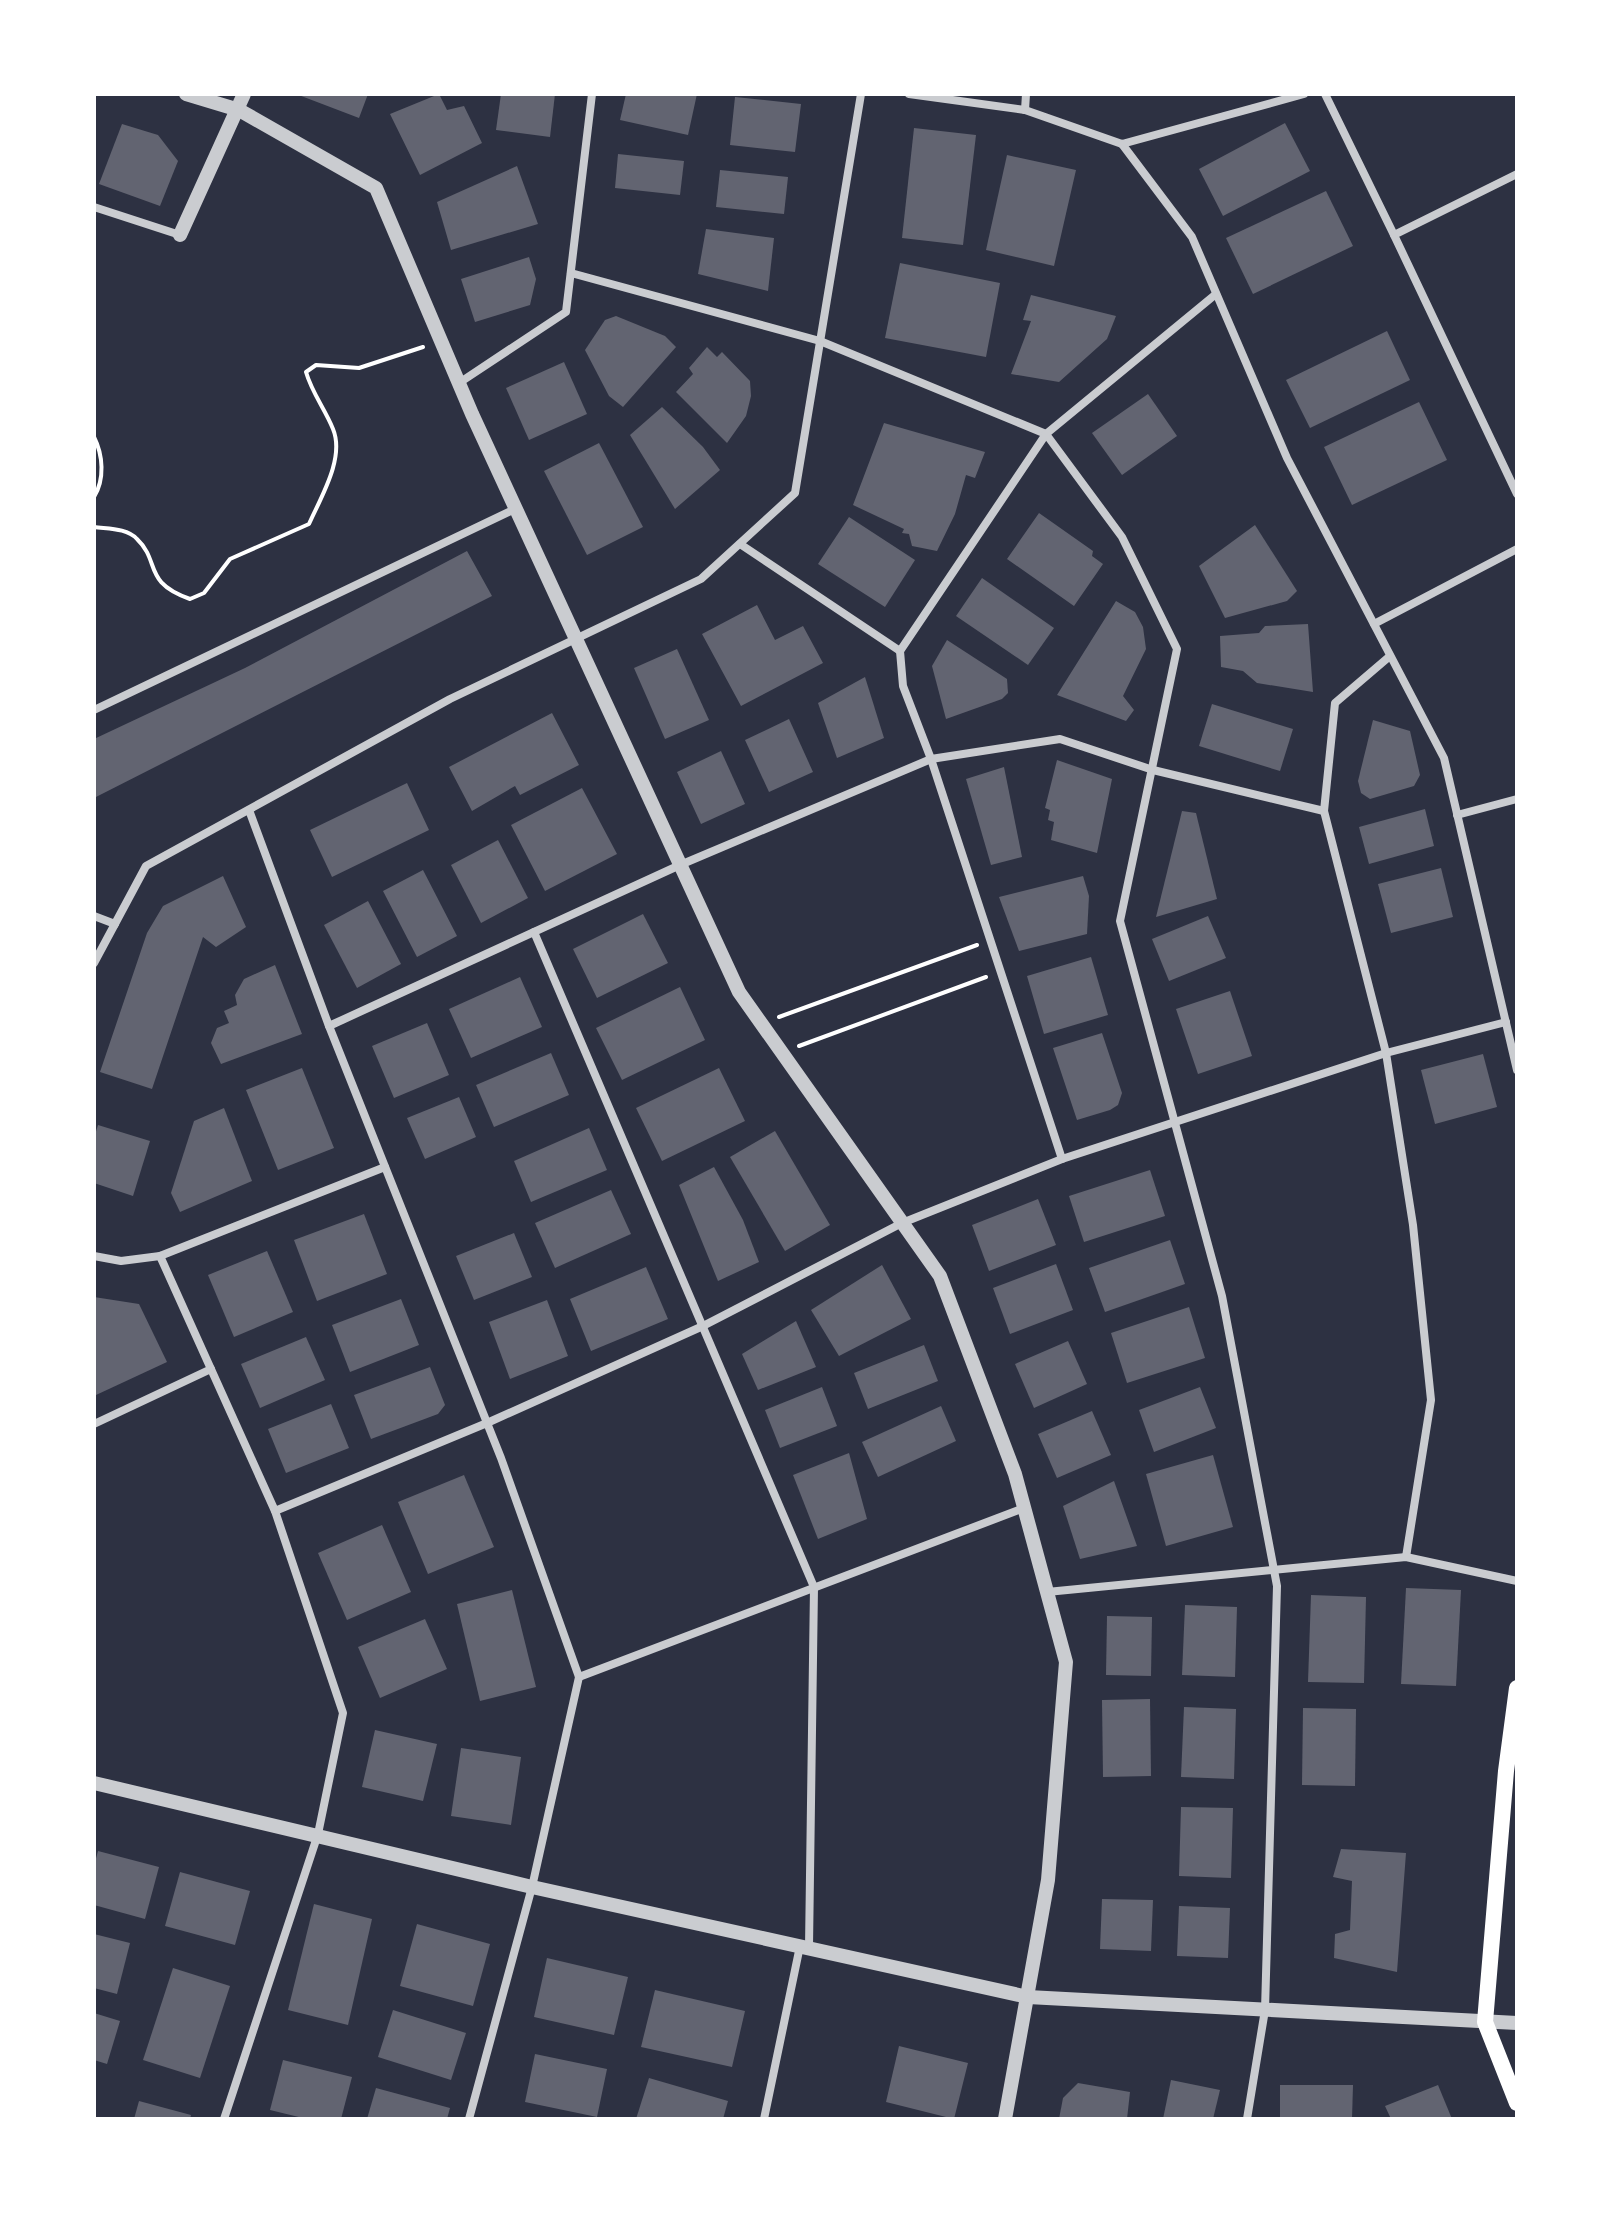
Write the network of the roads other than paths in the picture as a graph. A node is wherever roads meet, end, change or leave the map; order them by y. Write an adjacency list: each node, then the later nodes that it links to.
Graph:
1 (186, 94): 9 (street)
2 (244, 94): 9 (street)
3 (592, 94): 16 (street)
4 (861, 94): 18 (street)
5 (909, 94): 10 (street)
6 (1026, 94): 10 (street)
7 (1304, 94): 11 (street)
8 (1325, 94): 15 (street)
9 (239, 110): 14 (street); 19 (street)
10 (1025, 110): 11 (street)
11 (1122, 144): 17 (street)
12 (1517, 174): 15 (street)
13 (94, 207): 14 (street)
14 (180, 235)
15 (1394, 235): 21 (street)
16 (571, 273): 18 (street); 19 (street)
17 (1216, 294): 20 (street); 25 (street)
18 (820, 341): 20 (street); 23 (street)
19 (459, 383): 22 (street)
20 (1046, 434): 27 (street); 31 (street)
21 (1517, 494)
22 (515, 509): 26 (street); 29 (street)
23 (740, 544): 26 (street); 27 (street)
24 (1517, 549): 25 (street)
25 (1374, 624): 28 (street)
26 (574, 640): 33 (street); 36 (street)
27 (900, 651): 30 (street)
28 (1390, 656): 34 (street); 35 (street)
29 (94, 710)
30 (931, 759): 31 (street); 36 (street); 46 (street)
31 (1153, 770): 34 (street); 45 (street)
32 (1517, 799): 35 (street)
33 (249, 810): 38 (street); 42 (street)
34 (1324, 811): 43 (street)
35 (1457, 815): 41 (street)
36 (680, 865): 39 (street); 48 (street)
37 (94, 916): 38 (street)
38 (115, 924): 40 (street)
39 (534, 932): 42 (street); 51 (street)
40 (94, 963)
41 (1506, 1022): 43 (street); 44 (street)
42 (329, 1026): 47 (street)
43 (1386, 1053): 45 (street); 57 (street)
44 (1517, 1070)
45 (1175, 1122): 46 (street); 58 (street)
46 (1062, 1159): 48 (street)
47 (385, 1167): 50 (street); 53 (street)
48 (902, 1223): 51 (street); 55 (street)
49 (94, 1256): 50 (street)
50 (160, 1256): 52 (street)
51 (703, 1326): 53 (street); 60 (street)
52 (211, 1369): 54 (street); 56 (street)
53 (487, 1423): 56 (street); 62 (street)
54 (94, 1424)
55 (1024, 1508): 60 (street); 61 (street)
56 (275, 1511): 65 (street)
57 (1406, 1557): 58 (street); 59 (street)
58 (1274, 1570): 61 (street); 69 (street)
59 (1517, 1581)
60 (814, 1587): 62 (street); 67 (street)
61 (1047, 1592): 68 (street)
62 (579, 1677): 66 (street)
63 (1517, 1688): 70 (main road)
64 (94, 1783): 65 (street)
65 (318, 1834): 66 (street); 73 (street)
66 (532, 1887): 67 (street); 74 (street)
67 (805, 1946): 68 (street); 75 (street)
68 (1028, 1997): 69 (street); 76 (street)
69 (1265, 2010): 70 (street); 77 (street)
70 (1485, 2022): 71 (street); 72 (main road)
71 (1517, 2023)
72 (1517, 2103)
73 (224, 2119)
74 (469, 2119)
75 (764, 2119)
76 (1005, 2119)
77 (1247, 2119)

